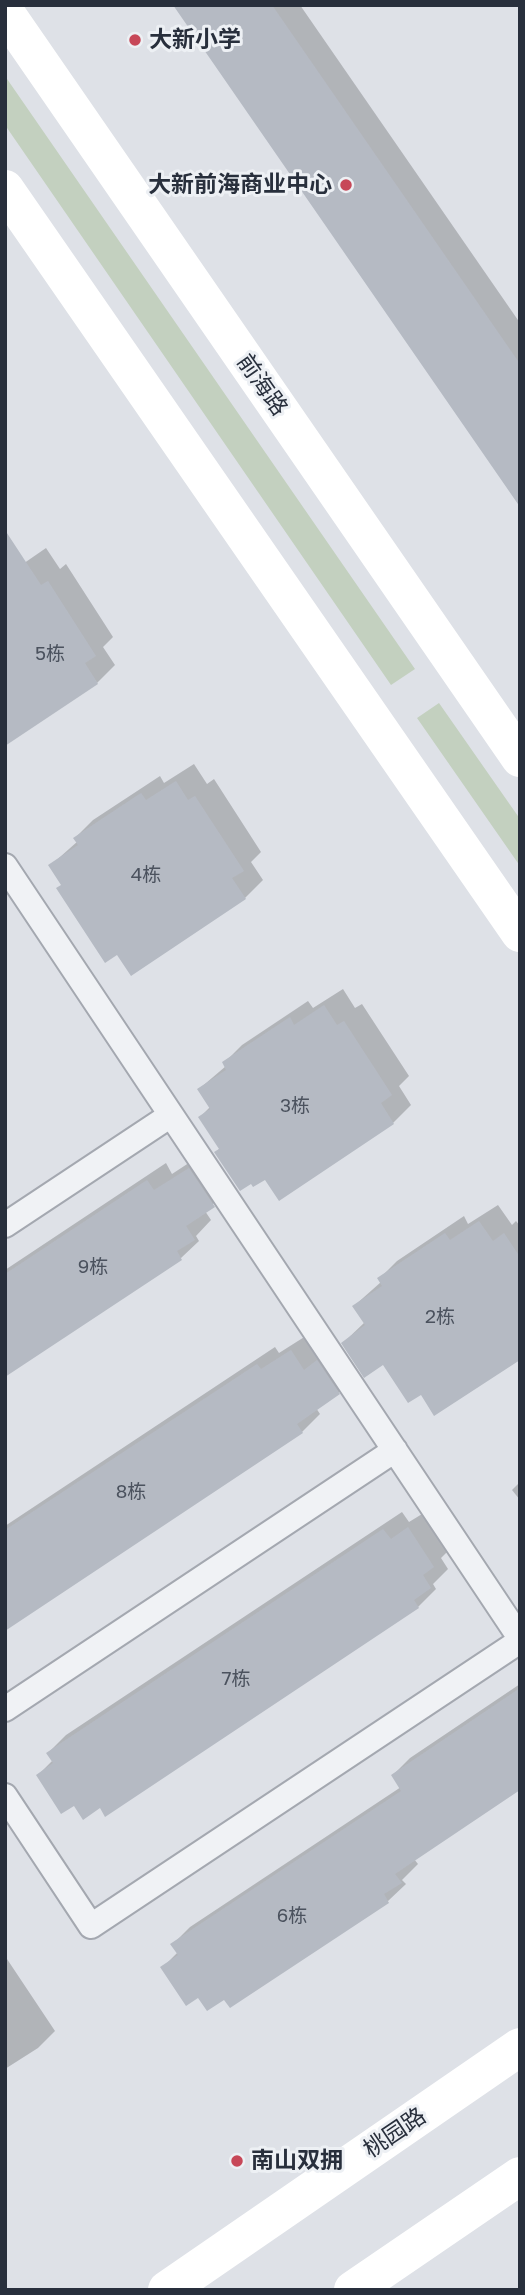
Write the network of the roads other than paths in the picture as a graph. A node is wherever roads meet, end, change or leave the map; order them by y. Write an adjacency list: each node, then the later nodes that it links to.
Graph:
1 (5, 12): 3 (main road, 前海路)
2 (5, 189): 5 (main road)
3 (520, 758)
4 (5, 866): 6 (lane)
5 (520, 933)
6 (171, 1115): 7 (lane); 8 (lane)
7 (5, 1226)
8 (395, 1450): 9 (lane); 10 (lane)
9 (520, 1639): 11 (lane)
10 (5, 1709)
11 (5, 1796)
12 (520, 2047): 14 (main road, 桃园路)
13 (520, 2176): 15 (main road)
14 (167, 2290)
15 (353, 2290)

